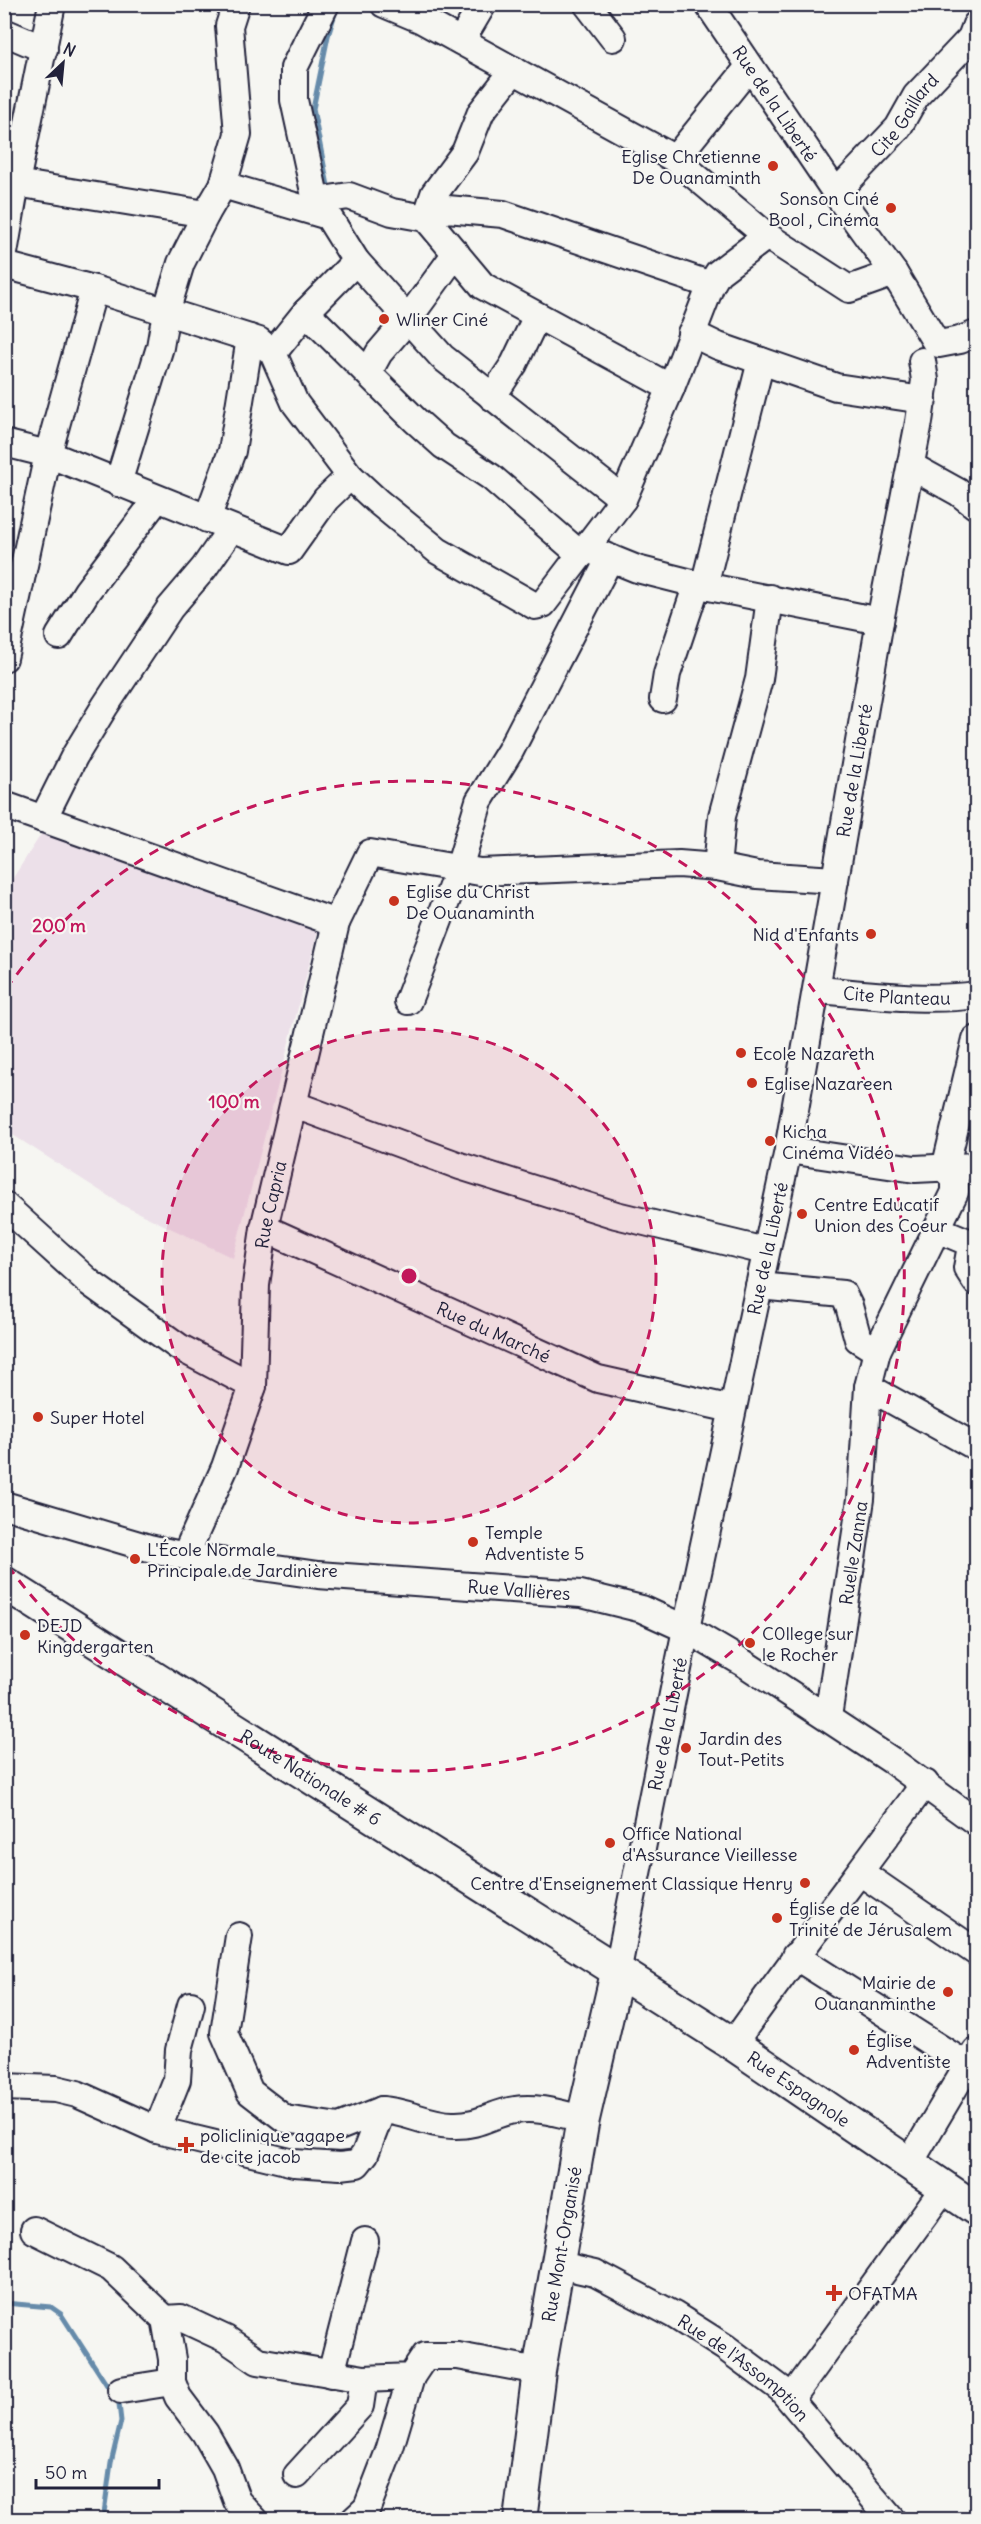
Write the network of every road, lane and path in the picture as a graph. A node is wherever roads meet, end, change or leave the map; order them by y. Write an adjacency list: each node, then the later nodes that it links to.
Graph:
1 (52, 4): 12 (street)
2 (236, 4): 17 (street)
3 (326, 4): 19 (street)
4 (384, 4): 11 (street)
5 (483, 4): 11 (street)
6 (587, 4): 10 (street)
7 (708, 4): 13 (street, Rue de la Liberté)
8 (4, 32): 12 (street)
9 (975, 33): 18 (street, Cite Gaillard)
10 (613, 38)
11 (461, 41): 14 (street)
12 (44, 49): 16 (street)
13 (749, 68): 15 (street); 18 (street, Rue de la Liberté)
14 (514, 70): 15 (street); 21 (street)
15 (675, 159): 22 (street)
16 (16, 183): 20 (street); 24 (street)
17 (224, 185): 19 (street); 20 (street)
18 (836, 193): 27 (street, Rue de la Liberté)
19 (322, 208): 21 (street); 25 (street)
20 (206, 214): 30 (street)
21 (426, 218): 23 (street); 28 (street)
22 (767, 237): 27 (street); 28 (street)
23 (456, 253): 32 (street); 33 (street)
24 (4, 254)
25 (356, 261): 31 (street); 33 (street)
26 (4, 265): 29 (street)
27 (894, 273): 37 (street, Rue de la Liberté)
28 (711, 285): 34 (street)
29 (94, 289): 30 (street); 43 (street)
30 (166, 312): 35 (street); 46 (street)
31 (306, 312): 36 (street); 39 (street)
32 (537, 316): 40 (street); 41 (street)
33 (408, 320): 39 (street); 41 (street)
34 (691, 333): 38 (street); 40 (street)
35 (250, 338): 36 (street); 50 (street)
36 (273, 353): 45 (street)
37 (936, 353): 38 (street); 44 (street, Rue de la Liberté)
38 (761, 361): 54 (street)
39 (368, 373): 52 (street)
40 (671, 387): 48 (street)
41 (492, 397): 48 (street)
42 (4, 443): 43 (street)
43 (48, 454): 46 (street); 58 (street)
44 (911, 466): 49 (street); 56 (street, Rue de la Liberté)
45 (350, 476): 51 (street); 52 (street)
46 (118, 483): 47 (street)
47 (157, 499): 50 (street); 57 (street)
48 (623, 499): 52 (street)
49 (976, 506)
50 (207, 519): 51 (street)
51 (231, 529): 61 (street)
52 (583, 551): 53 (street)
53 (610, 558): 54 (street); 63 (street)
54 (700, 585): 55 (street); 59 (street)
55 (770, 598): 56 (street); 62 (street)
56 (880, 621): 64 (street, Rue de la Liberté)
57 (59, 636)
58 (4, 658)
59 (663, 699)
60 (4, 805): 61 (street)
61 (43, 819): 65 (street)
62 (717, 867): 63 (street); 64 (street)
63 (459, 868): 65 (street, Rue Capria); 68 (street)
64 (835, 879): 66 (street, Rue de la Liberté)
65 (336, 923): 70 (street, Rue Capria)
66 (818, 990): 67 (street, Cite Planteau); 71 (street, Rue de la Liberté)
67 (976, 995)
68 (408, 1001)
69 (976, 1039): 73 (street)
70 (295, 1105): 75 (street, Rue Capria); 77 (street)
71 (788, 1150): 73 (street); 77 (street, Rue de la Liberté)
72 (976, 1166): 73 (street)
73 (945, 1169): 76 (street, Ruelle Zanna)
74 (4, 1205): 81 (street)
75 (264, 1228): 81 (street, Rue Capria); 83 (street, Rue du Marché)
76 (937, 1229): 78 (street); 80 (street, Ruelle Zanna)
77 (765, 1251): 79 (street, Rue de la Liberté)
78 (976, 1282)
79 (759, 1286): 80 (street); 83 (street, Rue de la Liberté)
80 (877, 1351): 82 (street, Ruelle Zanna)
81 (253, 1386): 86 (street, Rue Capria)
82 (868, 1387): 84 (street); 89 (street, Ruelle Zanna)
83 (732, 1409): 88 (street, Rue de la Liberté)
84 (976, 1447)
85 (4, 1505): 86 (street, Rue Vallières)
86 (185, 1556): 88 (street, Rue Vallières)
87 (4, 1583): 96 (main road, Route Nationale # 6)
88 (686, 1629): 89 (street, Rue Vallières); 96 (street, Rue de la Liberté)
89 (828, 1717): 90 (street, Rue Vallières)
90 (925, 1783): 91 (street, Rue Vallières); 92 (street)
91 (976, 1822)
92 (860, 1872): 94 (street); 95 (street)
93 (239, 1936): 101 (street)
94 (976, 1952)
95 (795, 1956): 98 (street); 99 (street)
96 (617, 1973): 98 (main road, Rue Espagnole); 102 (main road, Rue Mont-Organisé)
97 (191, 2005): 103 (street)
98 (733, 2044): 104 (main road, Rue Espagnole)
99 (973, 2062): 104 (street)
100 (4, 2087): 103 (street)
101 (382, 2110): 102 (street); 103 (street)
102 (583, 2120): 109 (main road, Rue Mont-Organisé)
103 (157, 2130)
104 (909, 2164): 105 (main road, Rue Espagnole)
105 (944, 2188): 106 (main road, Rue Espagnole); 117 (street)
106 (976, 2209)
107 (34, 2230): 110 (street)
108 (364, 2241): 112 (street)
109 (559, 2265): 111 (main road, Rue Mont-Organisé); 117 (street, Rue de l'Assomption)
110 (165, 2319): 112 (street); 115 (street)
111 (539, 2371): 113 (street); 121 (main road, Rue Mont-Organisé)
112 (331, 2374): 114 (street)
113 (411, 2377): 114 (street); 120 (street)
114 (364, 2379): 118 (street)
115 (172, 2382): 116 (street); 119 (street)
116 (121, 2390)
117 (791, 2399): 122 (street, Rue de l'Assomption)
118 (297, 2475)
119 (255, 2520)
120 (354, 2520)
121 (520, 2520)
122 (892, 2520)

